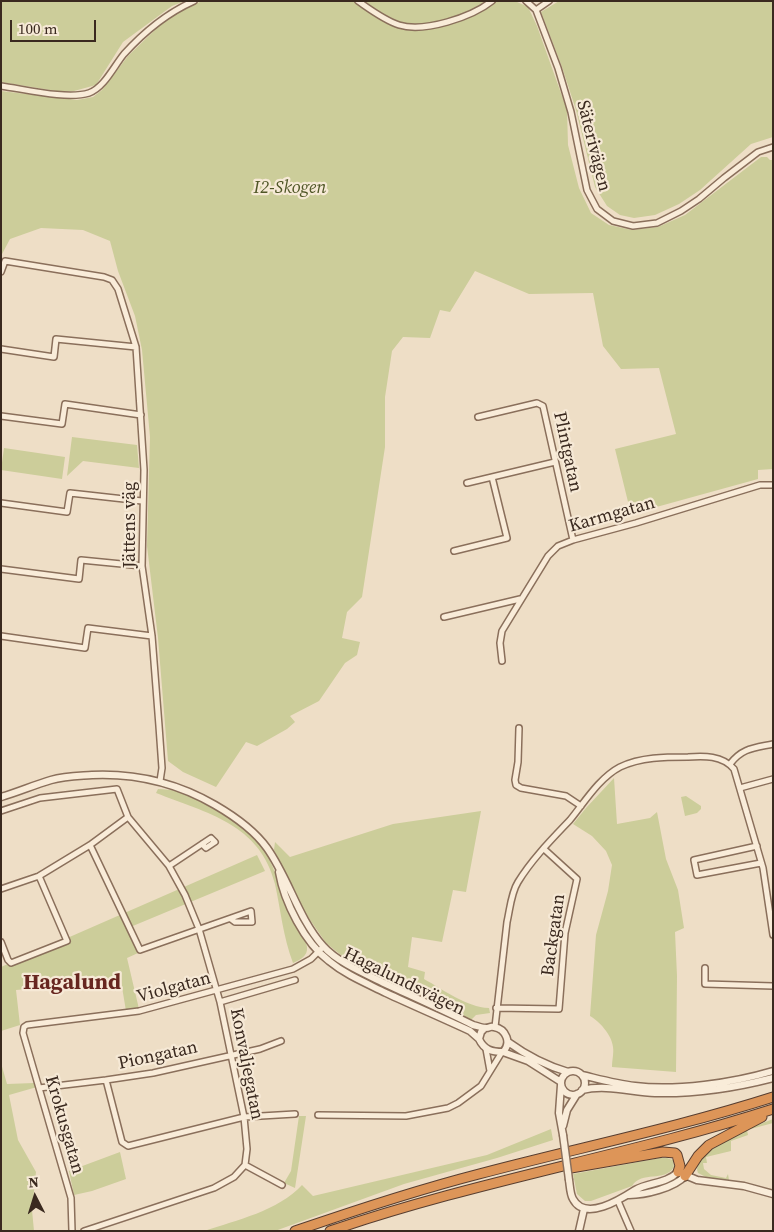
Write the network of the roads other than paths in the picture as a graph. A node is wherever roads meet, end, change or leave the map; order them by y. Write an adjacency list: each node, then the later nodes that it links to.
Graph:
1 (194, 1): 7 (street)
2 (358, 1): 3 (street)
3 (492, 1)
4 (526, 1): 6 (street)
5 (549, 1): 6 (street)
6 (536, 10): 8 (street, Säterivägen)
7 (1, 86)
8 (773, 148)
9 (1, 272): 10 (street, Jättens väg)
10 (136, 346): 11 (street); 12 (street, Jättens väg)
11 (1, 349)
12 (141, 414): 13 (street); 19 (street, Jättens väg)
13 (1, 416)
14 (478, 416): 15 (street, Plintgatan)
15 (555, 462): 16 (street); 21 (street, Plintgatan)
16 (492, 478): 17 (street); 22 (street)
17 (467, 484)
18 (773, 485): 21 (street, Karmgatan)
19 (142, 501): 20 (street); 23 (street, Jättens väg)
20 (1, 503)
21 (573, 540): 25 (street, Karmgatan)
22 (454, 551)
23 (142, 566): 24 (street); 28 (street, Jättens väg)
24 (1, 568)
25 (520, 599): 26 (street); 29 (street, Karmgatan)
26 (444, 617)
27 (1, 636): 28 (street)
28 (152, 636): 34 (street, Jättens väg)
29 (502, 661)
30 (519, 728): 37 (street)
31 (773, 744): 32 (street)
32 (730, 764): 35 (street); 37 (street)
33 (773, 778): 35 (street)
34 (160, 782): 36 (street, Hagalundsvägen); 52 (street, Hagalundsvägen)
35 (740, 788): 42 (street)
36 (1, 797)
37 (581, 806): 43 (street)
38 (1, 811): 39 (street, Konvaljegatan)
39 (128, 817): 41 (street); 45 (street, Konvaljegatan)
40 (202, 844): 45 (street)
41 (90, 845): 46 (street); 49 (street)
42 (756, 846): 44 (street); 44 (street)
43 (544, 849): 58 (street); 58 (street, Backgatan)
44 (761, 863): 50 (street)
45 (169, 866): 49 (street, Konvaljegatan)
46 (39, 876): 47 (street); 51 (street)
47 (1, 889)
48 (232, 919): 49 (street)
49 (199, 929): 56 (street, Konvaljegatan)
50 (773, 935)
51 (1, 942)
52 (321, 949): 56 (street, Violgatan); 61 (street, Hagalundsvägen); 62 (street, Hagalundsvägen)
53 (705, 968): 55 (street)
54 (295, 980): 57 (street, Violgatan)
55 (773, 986)
56 (216, 991): 57 (street, Konvaljegatan); 59 (street, Violgatan)
57 (220, 1002): 67 (street, Konvaljegatan)
58 (496, 1008): 60 (street)
59 (24, 1027): 75 (street, Krokusgatan)
60 (495, 1027): 61 (street); 64 (street)
61 (484, 1028): 62 (street)
62 (480, 1039): 65 (street)
63 (281, 1041): 67 (street, Piongatan)
64 (508, 1042): 66 (street); 70 (street)
65 (486, 1049): 66 (street); 68 (street)
66 (502, 1052): 68 (street); 74 (street)
67 (230, 1055): 73 (street, Piongatan); 81 (street, Konvaljegatan)
68 (490, 1071): 80 (street)
69 (773, 1071): 71 (street)
70 (568, 1072): 71 (street); 74 (street)
71 (582, 1075): 76 (street)
72 (773, 1078): 76 (street)
73 (106, 1080): 75 (street, Piongatan); 81 (street)
74 (561, 1084): 76 (street); 82 (street)
75 (40, 1088): 90 (street, Krokusgatan)
76 (579, 1092): 82 (street)
77 (773, 1097): 92 (highway)
78 (773, 1111): 84 (highway); 85 (highway)
79 (295, 1114): 81 (street)
80 (318, 1115)
81 (244, 1117): 83 (street, Konvaljegatan)
82 (562, 1130): 89 (street, bridge)
83 (246, 1165): 86 (street); 91 (street)
84 (535, 1172): 85 (highway); 93 (highway)
85 (681, 1174): 87 (street); 88 (street)
86 (282, 1185)
87 (773, 1194)
88 (618, 1201): 89 (street); 95 (street)
89 (584, 1209): 94 (street)
90 (72, 1231)
91 (84, 1231)
92 (295, 1231)
93 (330, 1231)
94 (579, 1231)
95 (631, 1231)

